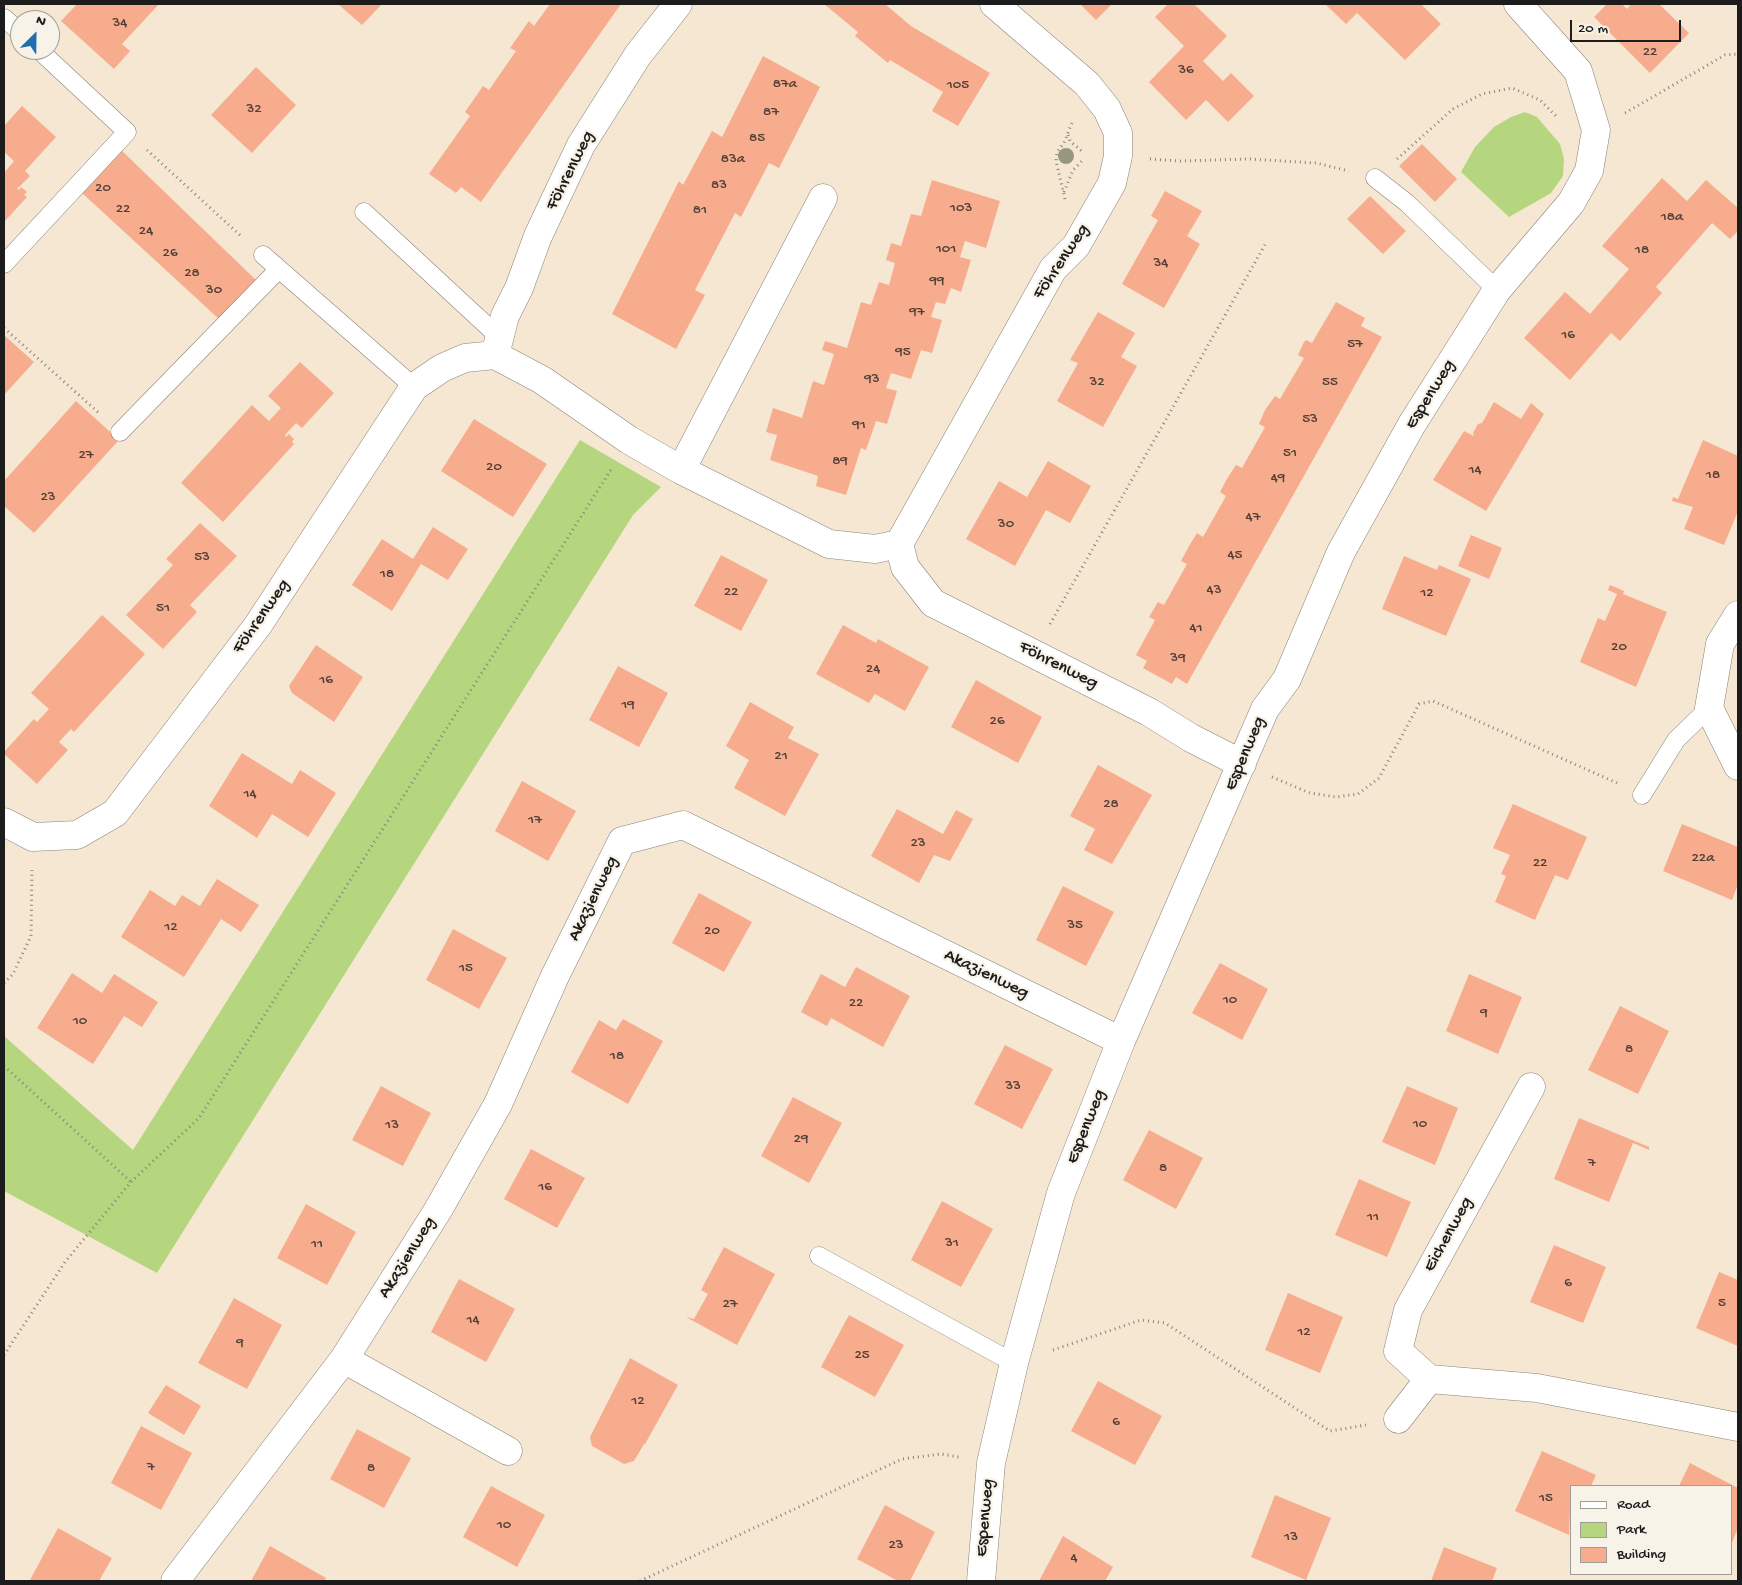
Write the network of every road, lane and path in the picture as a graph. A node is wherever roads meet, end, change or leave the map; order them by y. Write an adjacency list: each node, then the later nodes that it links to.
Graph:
1 (678, 4): 19 (street, Föhrenweg)
2 (994, 4): 9 (street, Föhrenweg)
3 (1518, 4): 6 (street, Espenweg)
4 (1738, 54): 6 (path)
5 (50, 60): 7 (lane)
6 (1596, 130): 10 (path); 17 (street, Espenweg)
7 (127, 132): 14 (path); 15 (lane)
8 (1090, 156): 8 (path); 9 (path)
9 (1118, 156): 10 (path); 24 (street, Föhrenweg)
10 (1375, 178): 17 (lane)
11 (823, 198): 23 (street)
12 (364, 212): 19 (lane)
13 (1266, 243): 26 (path)
14 (263, 256): 16 (lane)
15 (4, 264)
16 (279, 269): 20 (lane); 21 (lane)
17 (1497, 290): 28 (street, Espenweg)
18 (4, 328): 21 (path)
19 (496, 346): 20 (street, Föhrenweg); 22 (street)
20 (414, 387): 32 (street, Föhrenweg)
21 (120, 432)
22 (629, 440): 23 (street); 37 (path)
23 (681, 470): 24 (street)
24 (899, 544): 26 (street, Föhrenweg)
25 (1738, 615): 27 (street)
26 (1033, 653): 28 (street, Föhrenweg)
27 (1709, 708): 29 (street); 30 (lane)
28 (1242, 764): 30 (path); 34 (street, Espenweg)
29 (1738, 766)
30 (1642, 795)
31 (4, 822): 32 (street, Föhrenweg)
32 (33, 837): 33 (path)
33 (4, 983)
34 (1121, 1041): 40 (street, Akazienweg); 41 (street, Espenweg)
35 (4, 1066): 37 (path)
36 (1531, 1087): 42 (street, Eichenweg)
37 (131, 1182): 39 (path)
38 (819, 1256): 41 (lane)
39 (4, 1355)
40 (344, 1359): 45 (street); 47 (street, Akazienweg)
41 (1014, 1362): 43 (path); 46 (street, Espenweg)
42 (1429, 1379): 43 (street); 44 (street)
43 (1398, 1419)
44 (1738, 1427)
45 (508, 1451)
46 (991, 1462): 48 (path); 49 (street, Espenweg)
47 (175, 1581)
48 (640, 1581)
49 (981, 1581)

